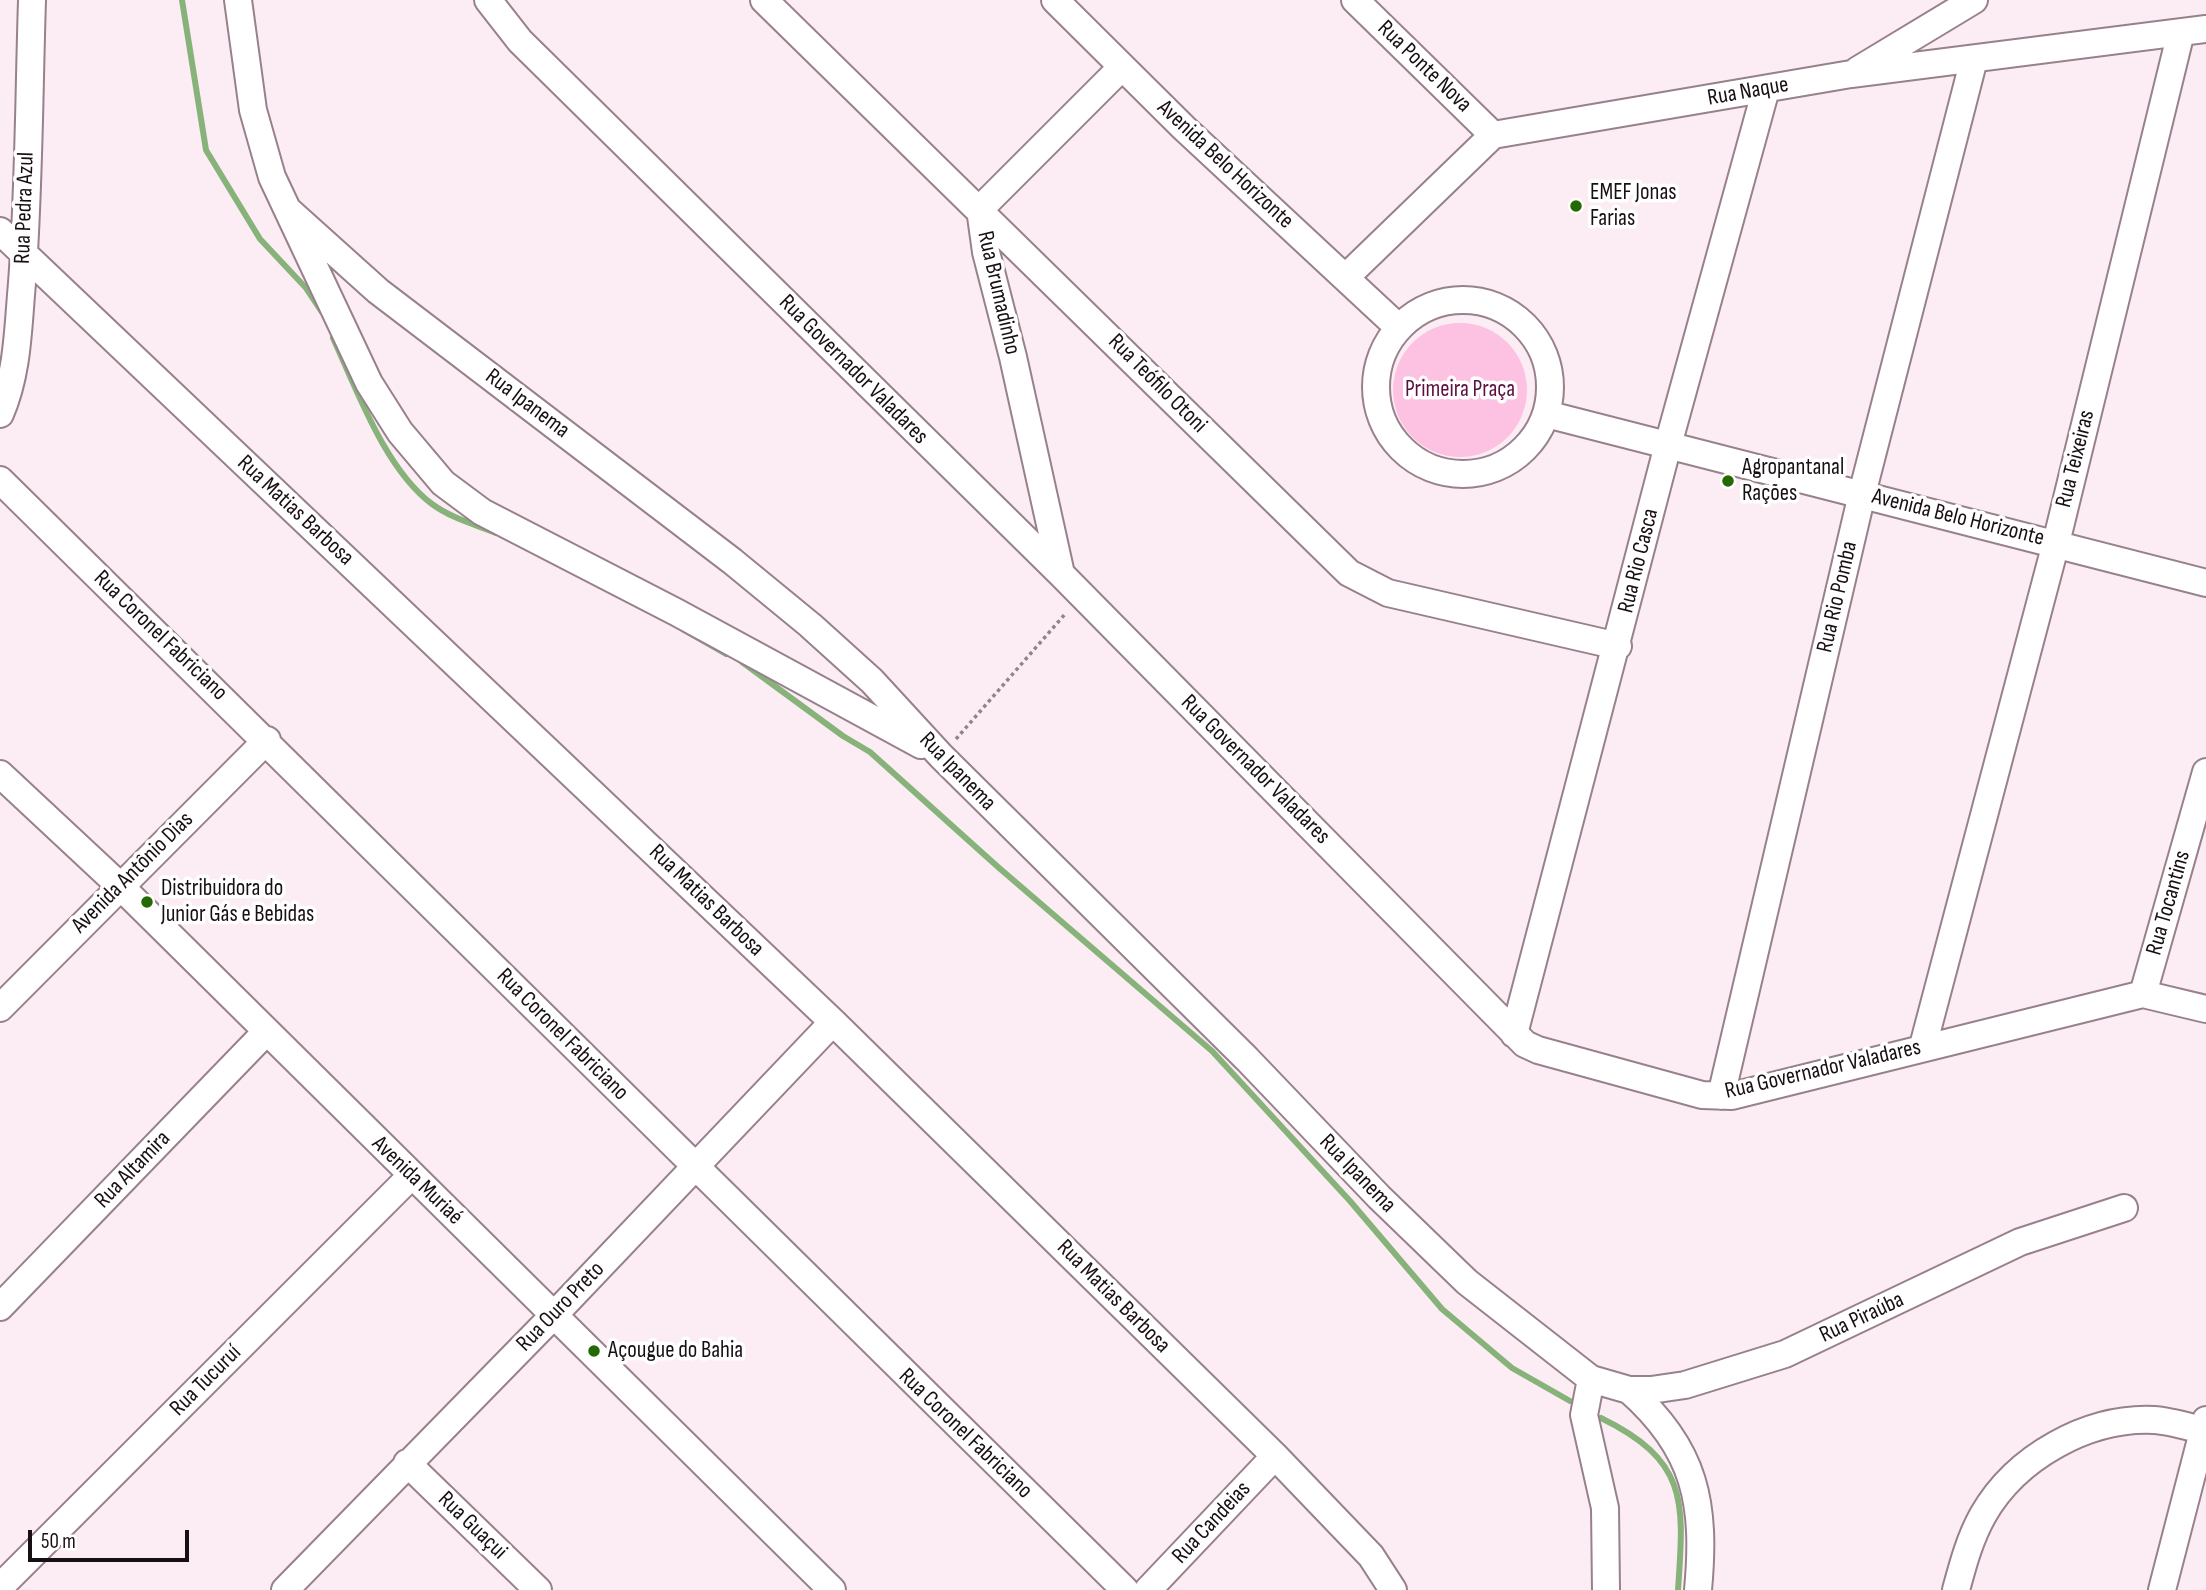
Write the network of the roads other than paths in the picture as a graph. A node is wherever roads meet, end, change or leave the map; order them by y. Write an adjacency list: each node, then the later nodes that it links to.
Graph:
1 (32, 0): 17 (street, Rua Pedra Azul)
2 (238, 0): 15 (street, Rua Ipanema)
3 (488, 0): 26 (street, Rua Governador Valadares)
4 (764, 0): 14 (street, Rua Teófilo Otoni)
5 (1055, 0): 10 (street, Avenida Belo Horizonte)
6 (1355, 0): 13 (street, Rua Ponte Nova)
7 (1974, 0): 11 (street)
8 (2194, 30): 9 (street, Rua Naque); 25 (street, Rua Teixeiras)
9 (1974, 59): 11 (street, Rua Naque); 24 (street, Rua Rio Pomba)
10 (1122, 67): 14 (street, Rua Brumadinho); 18 (street, Avenida Belo Horizonte)
11 (1851, 74): 12 (street, Rua Naque)
12 (1766, 89): 13 (street, Rua Naque); 22 (street, Rua Rio Casca)
13 (1493, 135): 18 (street)
14 (980, 209): 26 (street, Rua Brumadinho); 28 (street, Rua Teófilo Otoni)
15 (289, 211): 30 (street, Rua Ipanema); 30 (street)
16 (0, 231): 17 (street, Rua Matias Barbosa)
17 (24, 256): 20 (street, Rua Pedra Azul); 38 (street, Rua Matias Barbosa)
18 (1346, 276): 19 (street, Avenida Belo Horizonte)
19 (1398, 327): 21 (street); 21 (street)
20 (0, 414)
21 (1546, 414): 22 (street, Avenida Belo Horizonte)
22 (1668, 444): 24 (street, Avenida Belo Horizonte); 28 (street, Rua Rio Casca)
23 (0, 480): 29 (street, Rua Coronel Fabriciano)
24 (1862, 494): 25 (street, Avenida Belo Horizonte); 42 (street, Rua Rio Pomba)
25 (2056, 543): 27 (street, Avenida Belo Horizonte); 41 (street, Rua Teixeiras)
26 (1061, 574): 40 (street, Rua Governador Valadares)
27 (2206, 583)
28 (1618, 646): 40 (street, Rua Rio Casca)
29 (267, 740): 34 (street, Avenida Antônio Dias); 43 (street, Rua Coronel Fabriciano)
30 (941, 756): 48 (street, Rua Ipanema)
31 (2206, 772): 33 (street, Rua Tocantins)
32 (0, 774): 34 (street, Avenida Muriaé)
33 (2201, 808): 35 (street, Rua Tocantins)
34 (119, 885): 36 (street, Avenida Antônio Dias); 39 (street, Avenida Muriaé)
35 (2143, 994): 37 (street, Rua Governador Valadares); 41 (street, Rua Governador Valadares)
36 (0, 1008)
37 (2206, 1009)
38 (833, 1022): 43 (street, Rua Ouro Preto); 51 (street, Rua Matias Barbosa)
39 (266, 1032): 44 (street, Avenida Muriaé); 46 (street, Rua Altamira)
40 (1514, 1034): 42 (street, Rua Governador Valadares)
41 (1923, 1046): 42 (street, Rua Governador Valadares)
42 (1721, 1096)
43 (694, 1168): 47 (street, Rua Ouro Preto); 57 (street, Rua Coronel Fabriciano)
44 (411, 1176): 47 (street, Avenida Muriaé); 53 (street, Rua Tucuruí)
45 (2124, 1208): 49 (street, Rua Piraúba)
46 (0, 1307)
47 (554, 1315): 52 (street, Rua Ouro Preto); 56 (street, Avenida Muriaé)
48 (1591, 1379): 49 (street, Rua Piraúba); 60 (street)
49 (1629, 1390): 61 (street)
50 (2205, 1427): 62 (street); 63 (street)
51 (1275, 1456): 58 (street, Rua Candeias); 59 (street, Rua Matias Barbosa)
52 (407, 1463): 54 (street, Rua Ouro Preto); 55 (street, Rua Guaçui)
53 (0, 1587)
54 (285, 1590)
55 (538, 1590)
56 (832, 1590)
57 (1125, 1590)
58 (1148, 1590)
59 (1393, 1590)
60 (1606, 1590)
61 (1698, 1590)
62 (1956, 1590)
63 (2162, 1590)

